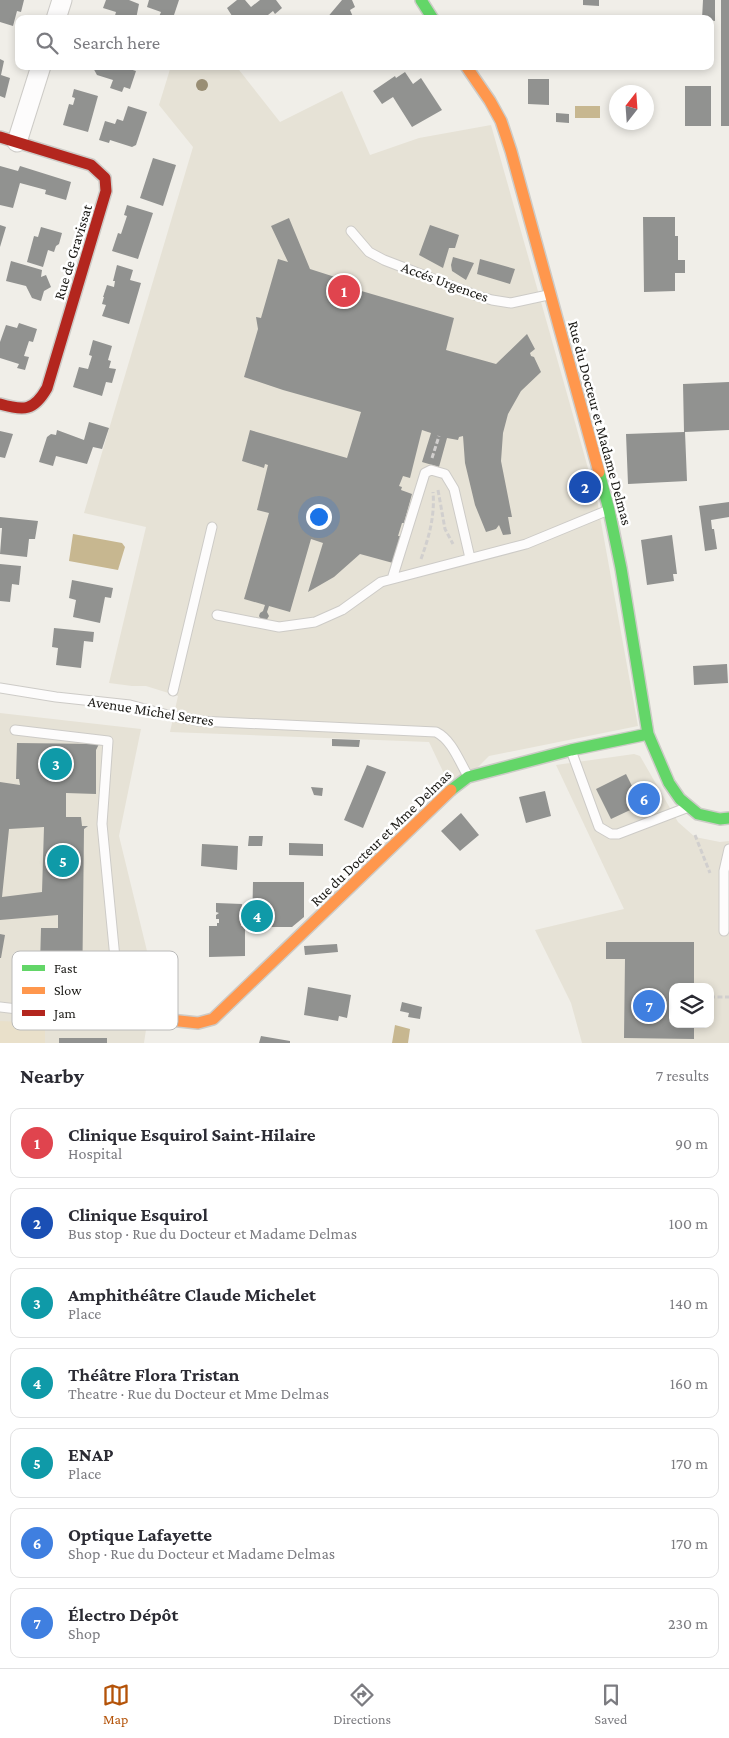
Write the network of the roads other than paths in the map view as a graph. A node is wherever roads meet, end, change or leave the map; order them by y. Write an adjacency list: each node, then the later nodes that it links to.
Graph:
1 (62, 0): 3 (street)
2 (421, 1): 4 (street)
3 (57, 15)
4 (430, 15)
5 (39, 70): 7 (street)
6 (469, 70): 9 (street, Rue du Docteur et Madame Delmas)
7 (9, 139): 10 (street, Rue de Gravissat)
8 (351, 232): 9 (lane, Accés Urgences)
9 (551, 295): 11 (street, Rue du Docteur et Madame Delmas)
10 (0, 404)
11 (609, 510): 13 (lane); 19 (street, Rue du Docteur et Madame Delmas)
12 (212, 527): 17 (lane)
13 (470, 558): 14 (lane); 14 (lane)
14 (392, 578): 15 (lane)
15 (217, 615)
16 (0, 688): 21 (lane, Avenue Michel Serres)
17 (173, 691)
18 (15, 730): 26 (lane)
19 (648, 734): 20 (street, Rue du Docteur et Mme Delmas); 22 (street, Rue du Docteur et Madame Delmas)
20 (572, 750): 21 (street, Rue du Docteur et Mme Delmas); 22 (lane)
21 (468, 777): 27 (street, Rue du Docteur et Mme Delmas)
22 (688, 807): 23 (street, Rue du Docteur et Madame Delmas)
23 (729, 818)
24 (729, 849): 25 (lane)
25 (724, 931)
26 (114, 951)
27 (178, 1021)

